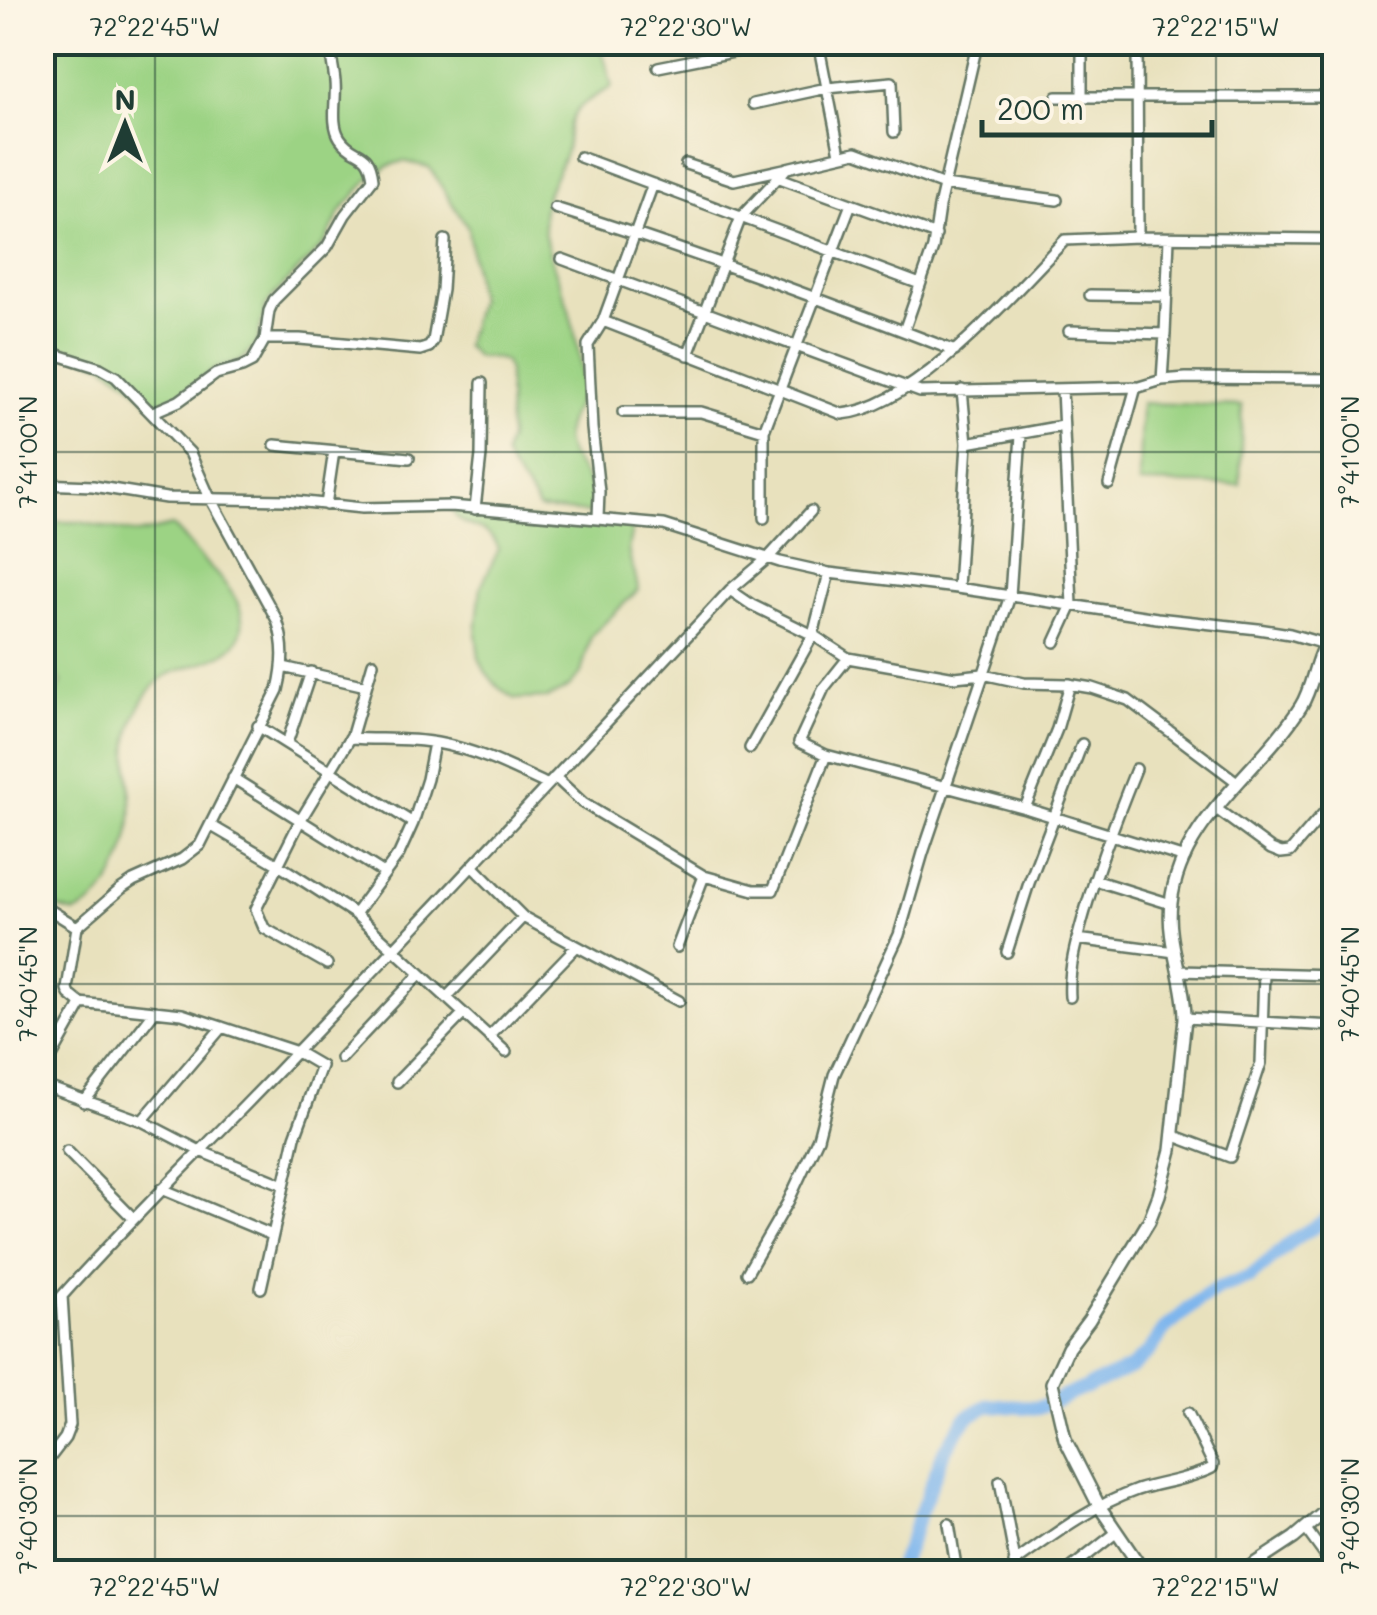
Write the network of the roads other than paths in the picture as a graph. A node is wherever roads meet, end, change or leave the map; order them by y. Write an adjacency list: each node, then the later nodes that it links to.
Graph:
1 (330, 42): 46 (street)
2 (784, 42): 7 (street)
3 (818, 42): 9 (street)
4 (975, 42): 22 (street)
5 (1082, 42): 12 (street)
6 (1137, 42): 13 (street)
7 (768, 44): 8 (street)
8 (658, 67)
9 (827, 88): 14 (street); 15 (street); 16 (street)
10 (1058, 97): 12 (street)
11 (1334, 97): 13 (street)
12 (1082, 98): 13 (street)
13 (1136, 98): 29 (street)
14 (754, 104)
15 (894, 132)
16 (840, 154): 19 (street); 22 (street)
17 (580, 156): 21 (street)
18 (686, 164): 19 (street)
19 (787, 168): 20 (street)
20 (778, 176): 24 (street); 26 (street)
21 (653, 184): 26 (street); 27 (street)
22 (944, 185): 23 (street); 28 (street)
23 (1057, 200)
24 (851, 204): 28 (street); 33 (street)
25 (555, 208): 27 (street)
26 (741, 217): 33 (street); 35 (street)
27 (634, 232): 35 (street); 36 (street)
28 (936, 235): 37 (street)
29 (1138, 237): 30 (street); 49 (street)
30 (1169, 238): 31 (street); 39 (street)
31 (1334, 239)
32 (446, 240): 46 (street)
33 (833, 251): 37 (street); 40 (street)
34 (562, 259): 36 (street)
35 (722, 264): 40 (street); 41 (street)
36 (617, 280): 41 (street); 42 (street)
37 (920, 284): 43 (street)
38 (1090, 295): 39 (street)
39 (1167, 296): 45 (street)
40 (816, 297): 43 (street); 47 (street)
41 (704, 311): 47 (street); 50 (street)
42 (602, 321): 50 (street); 74 (street)
43 (904, 331): 49 (street)
44 (1070, 331): 45 (street)
45 (1165, 334): 52 (street)
46 (265, 338): 60 (street)
47 (797, 344): 54 (street); 57 (street)
48 (42, 350): 60 (street)
49 (955, 350): 54 (street)
50 (688, 356): 57 (street)
51 (1334, 378): 52 (street)
52 (1162, 380): 55 (street)
53 (482, 383): 72 (street)
54 (908, 386): 57 (street); 58 (street)
55 (1136, 388): 56 (street); 69 (street)
56 (1062, 389): 58 (street); 61 (street)
57 (780, 390): 62 (street)
58 (962, 390): 64 (street)
59 (623, 412): 62 (street)
60 (151, 413): 70 (street)
61 (1062, 426): 63 (street); 81 (street)
62 (764, 432): 75 (street)
63 (1021, 435): 64 (street); 80 (street)
64 (967, 443): 78 (street)
65 (275, 445): 66 (street)
66 (334, 451): 67 (street); 71 (street)
67 (409, 458)
68 (42, 484): 70 (street)
69 (1109, 484)
70 (210, 498): 71 (street); 88 (street)
71 (326, 505): 72 (street)
72 (476, 508): 74 (street)
73 (810, 511): 76 (street)
74 (598, 518): 76 (street)
75 (764, 518)
76 (768, 558): 77 (street); 79 (street)
77 (828, 573): 78 (street); 83 (street)
78 (958, 588): 80 (street)
79 (730, 590): 83 (street); 105 (street)
80 (1010, 596): 81 (street); 92 (street)
81 (1072, 605): 84 (street); 85 (street)
82 (1334, 628): 85 (street)
83 (813, 635): 86 (street); 100 (street)
84 (1056, 642)
85 (1325, 644): 89 (street)
86 (848, 658): 92 (street); 101 (street)
87 (373, 663): 94 (street)
88 (284, 667): 91 (street); 95 (street)
89 (1317, 668): 90 (street); 106 (street)
90 (1334, 670)
91 (311, 672): 94 (street); 97 (street)
92 (983, 674): 93 (street); 107 (street)
93 (1070, 684): 106 (street); 109 (street)
94 (366, 686): 96 (street)
95 (258, 726): 97 (street); 104 (street)
96 (350, 738): 98 (street); 103 (street)
97 (287, 742): 103 (street)
98 (434, 742): 105 (street); 113 (street)
99 (1082, 744): 111 (street)
100 (750, 748)
101 (826, 755): 107 (street); 120 (street)
102 (1136, 769): 115 (street)
103 (329, 770): 112 (street); 113 (street)
104 (233, 778): 112 (street); 114 (street)
105 (552, 781): 118 (street); 120 (street)
106 (1237, 782): 110 (street)
107 (947, 788): 109 (street); 164 (street)
108 (1334, 801): 110 (street)
109 (1025, 808): 111 (street)
110 (1215, 808): 116 (street)
111 (1054, 817): 115 (street); 131 (street)
112 (300, 821): 117 (street); 119 (street)
113 (413, 823): 119 (street)
114 (210, 825): 117 (street); 126 (street)
115 (1110, 833): 116 (street); 121 (street)
116 (1185, 858): 123 (street)
117 (277, 864): 124 (street); 133 (street)
118 (472, 866): 125 (street); 130 (street)
119 (384, 873): 124 (street)
120 (704, 876): 129 (street)
121 (1094, 880): 123 (street); 127 (street)
122 (44, 904): 126 (street)
123 (1170, 904): 132 (street)
124 (355, 914): 130 (street)
125 (523, 917): 128 (street); 139 (street)
126 (78, 926): 141 (street)
127 (1077, 939): 132 (street); 138 (street)
128 (576, 946): 140 (street); 148 (street)
129 (677, 947)
130 (394, 950): 136 (street); 149 (street)
131 (1007, 952)
132 (1174, 952): 134 (street)
133 (327, 964)
134 (1179, 971): 135 (street); 144 (street)
135 (1264, 973): 137 (street); 145 (street)
136 (420, 974): 139 (street); 151 (street)
137 (1334, 975)
138 (1070, 997)
139 (446, 998): 143 (street)
140 (679, 1001)
141 (82, 1003): 142 (street); 152 (street)
142 (155, 1010): 147 (street); 155 (street)
143 (462, 1014): 148 (street); 153 (street)
144 (1184, 1018): 145 (street); 157 (street)
145 (1263, 1023): 146 (street); 157 (street)
146 (1334, 1026)
147 (222, 1027): 149 (street); 156 (street)
148 (489, 1037): 150 (street)
149 (297, 1052): 159 (street); 160 (street)
150 (506, 1052)
151 (342, 1058)
152 (42, 1074)
153 (397, 1082)
154 (42, 1086): 155 (street)
155 (84, 1102): 156 (street)
156 (142, 1121): 159 (street)
157 (1172, 1136): 170 (street)
158 (67, 1151): 162 (street)
159 (200, 1151): 160 (street); 161 (street)
160 (284, 1185): 163 (street)
161 (162, 1189): 162 (street); 163 (street)
162 (132, 1218): 167 (street)
163 (272, 1236): 165 (street)
164 (747, 1273)
165 (261, 1288)
166 (1188, 1413): 170 (street)
167 (42, 1468)
168 (1000, 1481): 174 (street)
169 (1334, 1504): 172 (street)
170 (1099, 1506): 173 (street); 174 (street)
171 (949, 1524): 176 (street)
172 (1305, 1528): 175 (street); 179 (street)
173 (1116, 1532): 177 (street); 178 (street)
174 (1016, 1568)
175 (1334, 1568)
176 (957, 1572)
177 (1066, 1572)
178 (1144, 1572)
179 (1242, 1572)

